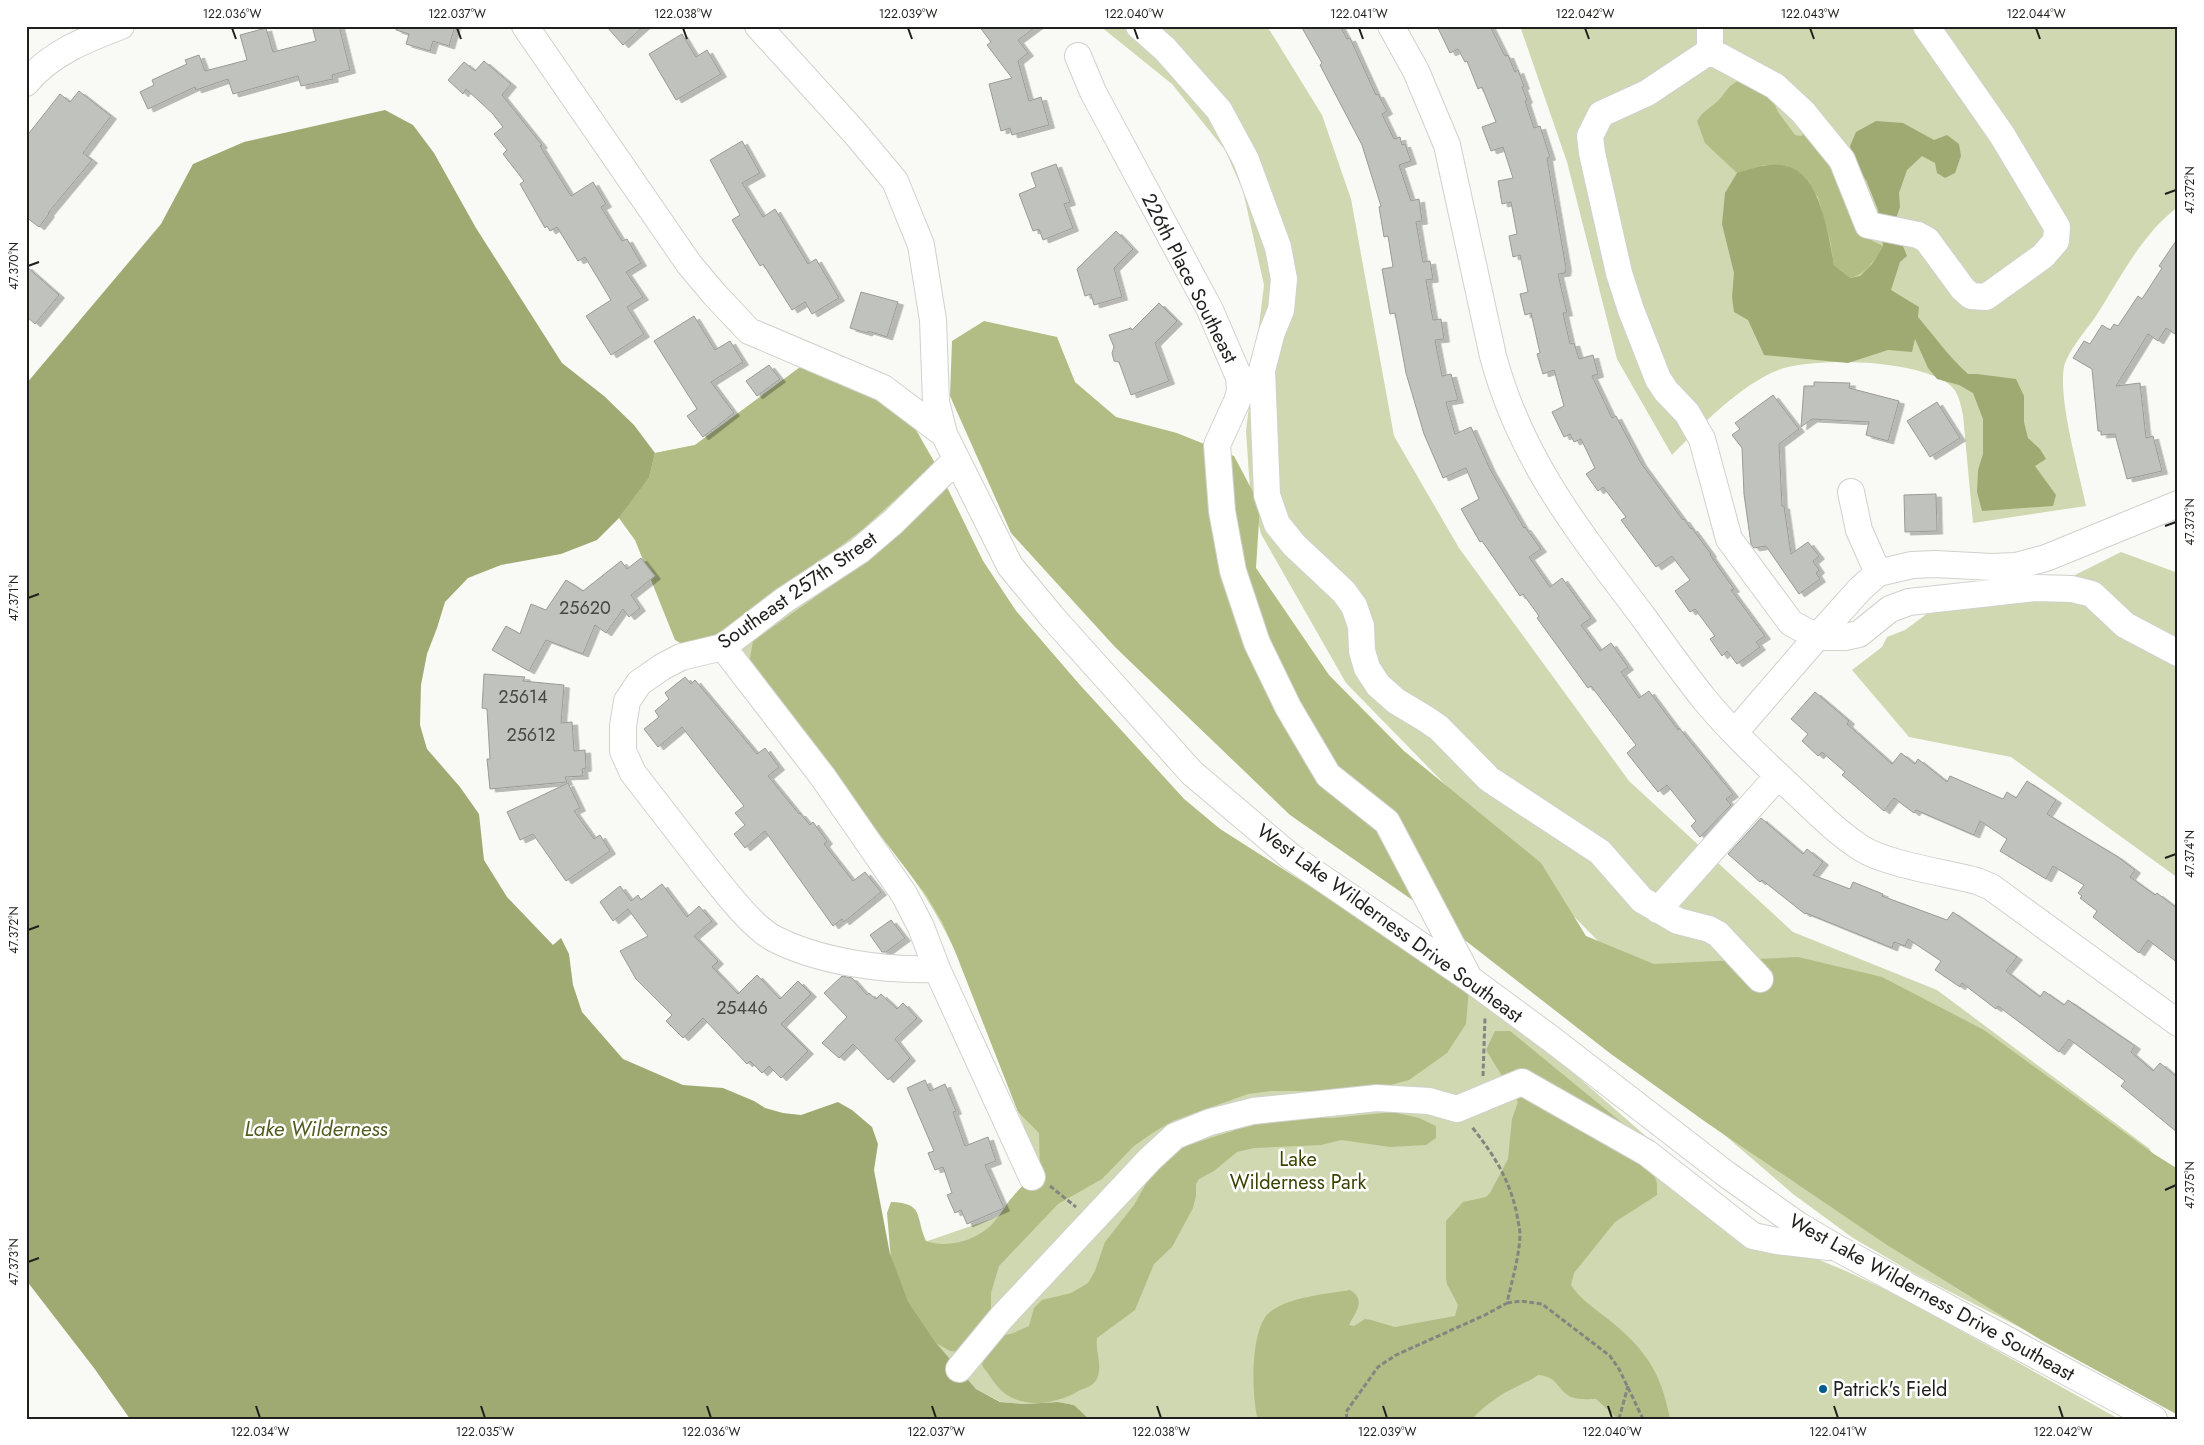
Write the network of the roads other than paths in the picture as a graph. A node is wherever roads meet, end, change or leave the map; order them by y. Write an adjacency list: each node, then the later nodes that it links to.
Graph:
1 (121, 26): 9 (street)
2 (524, 26): 10 (street, West Lake Wilderness Drive Southeast)
3 (758, 26): 10 (street)
4 (1139, 26): 20 (street)
5 (1391, 26): 18 (street)
6 (1926, 26): 7 (street)
7 (1710, 38): 15 (street)
8 (1078, 56): 23 (street, 226th Place Southeast)
9 (26, 83)
10 (944, 434): 11 (street, West Lake Wilderness Drive Southeast)
11 (956, 460): 16 (street, Southeast 257th Street); 23 (street, West Lake Wilderness Drive Southeast)
12 (1851, 492): 14 (street)
13 (2178, 504): 14 (street)
14 (1878, 573): 15 (street)
15 (1817, 637): 17 (street); 18 (street)
16 (723, 647): 21 (street); 21 (street, Southeast 257th Street)
17 (2178, 653)
18 (1735, 732): 19 (street)
19 (1778, 776): 20 (street); 24 (street)
20 (1658, 910): 22 (street)
21 (936, 968): 25 (street)
22 (1760, 979)
23 (1478, 985): 26 (street, West Lake Wilderness Drive Southeast)
24 (2178, 1023)
25 (1032, 1177)
26 (1837, 1248): 27 (street); 28 (street, West Lake Wilderness Drive Southeast)
27 (959, 1369)
28 (2154, 1419)

